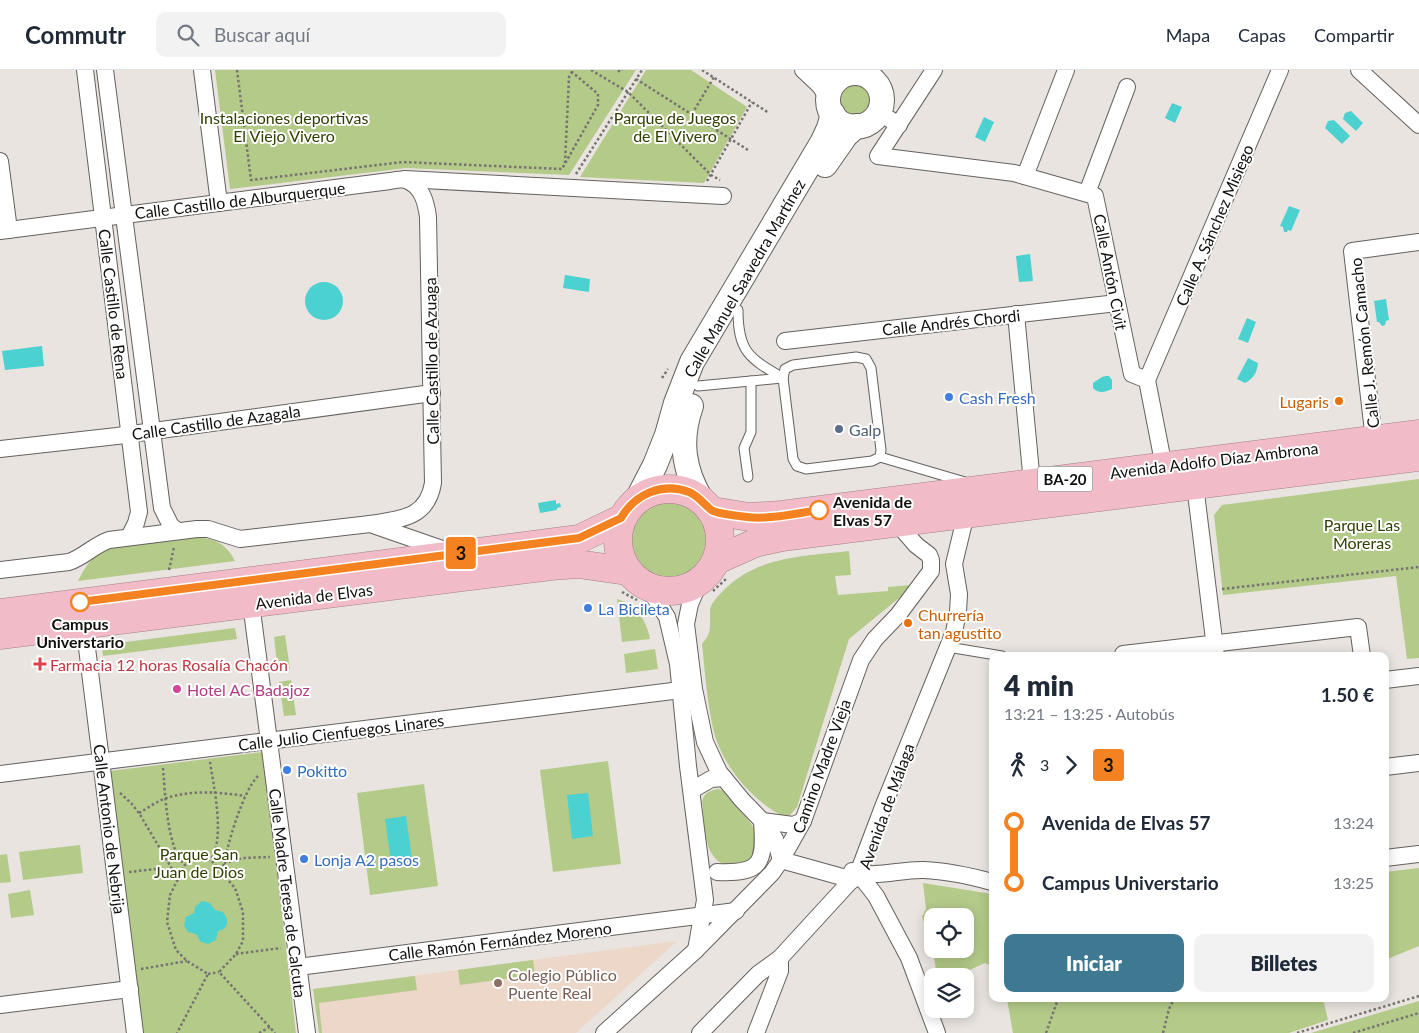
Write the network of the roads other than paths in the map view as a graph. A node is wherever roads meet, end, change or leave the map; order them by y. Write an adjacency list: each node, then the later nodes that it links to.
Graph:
1 (85, 70): 25 (street, Calle Castillo de Rena)
2 (105, 70): 24 (street, Calle Castillo de Rena)
3 (202, 70): 23 (street)
4 (803, 70): 13 (street)
5 (818, 70): 10 (street)
6 (934, 70): 15 (street)
7 (1066, 70): 19 (street)
8 (1280, 70): 33 (street, Calle A. Sánchez Misiego)
9 (1359, 70): 16 (street)
10 (853, 72): 11 (main road); 13 (main road)
11 (880, 78): 14 (main road)
12 (1127, 87): 22 (street)
13 (830, 106): 17 (main road); 50 (main road, Calle Manuel Saavedra Martínez)
14 (878, 112): 15 (street); 17 (main road)
15 (899, 125): 19 (street, Calle Antón Civit)
16 (1419, 125)
17 (856, 126): 29 (main road, Calle Manuel Saavedra Martínez)
18 (0, 161): 26 (street)
19 (1025, 176): 22 (street, Calle Antón Civit)
20 (398, 180): 21 (street, Calle Castillo de Alburquerque); 23 (street, Calle Castillo de Alburquerque); 36 (street, Calle Castillo de Azuaga)
21 (723, 189)
22 (1087, 193): 28 (street, Calle Antón Civit)
23 (219, 203): 24 (street, Calle Castillo de Alburquerque)
24 (124, 215): 25 (street, Calle Castillo de Alburquerque); 37 (street, Calle Castillo de Rena)
25 (103, 218): 26 (street, Calle Castillo de Alburquerque); 38 (street, Calle Castillo de Rena)
26 (4, 230)
27 (1419, 242): 40 (street, Calle J. Remón Camacho)
28 (1117, 303): 30 (street, Calle Andrés Chordi); 33 (street, Calle Antón Civit)
29 (738, 310): 32 (lane); 35 (main road, Calle Manuel Saavedra Martínez)
30 (1016, 314): 31 (street, Calle Andrés Chordi); 46 (street)
31 (785, 341)
32 (783, 378): 34 (lane); 42 (lane); 42 (lane)
33 (1147, 380): 44 (street)
34 (751, 381): 35 (lane); 45 (lane)
35 (698, 386): 49 (main road, Calle Manuel Saavedra Martínez)
36 (432, 393): 37 (street, Calle Castillo de Azagala); 53 (street, Calle Castillo de Azuaga)
37 (152, 431): 38 (street, Calle Castillo de Azagala); 54 (street, Calle Castillo de Rena)
38 (130, 434): 41 (street, Calle Castillo de Azagala); 55 (street, Calle Castillo de Rena)
39 (1419, 434): 40 (highway, Avenida Adolfo Díaz Ambrona / BA-20)
40 (1374, 440): 44 (highway, Avenida Adolfo Díaz Ambrona / BA-20)
41 (0, 449)
42 (880, 457): 48 (lane)
43 (1419, 457): 47 (highway, Avenida Adolfo Díaz Ambrona / BA-20)
44 (1164, 467): 46 (highway, Avenida Adolfo Díaz Ambrona / BA-20)
45 (748, 477)
46 (1032, 483): 48 (highway, Avenida Adolfo Díaz Ambrona / BA-20)
47 (1195, 485): 51 (highway, Avenida Adolfo Díaz Ambrona / BA-20); 68 (street)
48 (989, 489): 49 (highway, Avenida Adolfo Díaz Ambrona / BA-20)
49 (707, 506): 50 (highway, BA-20); 57 (highway)
50 (630, 508): 56 (highway, Avenida de Elvas / BA-20); 61 (highway)
51 (966, 514): 52 (highway, Avenida Adolfo Díaz Ambrona / BA-20); 58 (street, Avenida de Málaga)
52 (896, 523): 57 (highway, Avenida Adolfo Díaz Ambrona / BA-20); 59 (street)
53 (370, 524): 54 (street, Avenida de Elvas); 56 (street, Avenida de Elvas)
54 (178, 531): 55 (street, Avenida de Elvas)
55 (129, 537): 60 (street, Avenida de Elvas)
56 (457, 554): 64 (highway, Avenida de Elvas / BA-20)
57 (717, 560): 62 (highway, BA-20)
58 (954, 562): 59 (street); 67 (street, Avenida de Málaga)
59 (930, 563): 82 (street, Camino Madre Vieja)
60 (0, 570)
61 (637, 579): 62 (highway); 63 (highway, Avenida de Elvas); 74 (street)
62 (700, 581): 80 (street)
63 (251, 604): 65 (highway, Avenida de Elvas); 75 (street, Calle Madre Teresa de Calcuta)
64 (5, 609)
65 (84, 624): 66 (highway, Avenida de Elvas); 78 (street, Calle Antonio de Nebrija)
66 (0, 635)
67 (948, 647): 71 (lane); 89 (street, Avenida de Málaga)
68 (1215, 650): 69 (street); 70 (street)
69 (1177, 652)
70 (1361, 652)
71 (989, 654)
72 (1419, 676): 73 (street)
73 (1389, 680)
74 (681, 690): 75 (street, Calle Julio Cienfuegos Linares); 81 (street)
75 (269, 748): 78 (street, Calle Julio Cienfuegos Linares); 96 (street, Calle Madre Teresa de Calcuta)
76 (1419, 763): 77 (street)
77 (1389, 767)
78 (102, 770): 79 (street, Calle Julio Cienfuegos Linares); 97 (street, Calle Antonio de Nebrija)
79 (0, 774)
80 (724, 778): 81 (street); 83 (street)
81 (692, 790): 85 (street)
82 (803, 821): 83 (street); 86 (street, Camino Madre Vieja)
83 (762, 822): 86 (street); 88 (street)
84 (1419, 854): 87 (street)
85 (701, 855): 88 (street); 93 (street)
86 (784, 855): 89 (street); 91 (street, Camino Madre Vieja)
87 (1389, 856)
88 (717, 872): 91 (street)
89 (856, 876): 90 (street); 95 (street); 104 (street, Avenida de Málaga)
90 (989, 881)
91 (762, 882): 92 (street, Camino Madre Vieja)
92 (736, 911): 93 (street, Calle Ramón Fernández Moreno); 94 (street, Camino Madre Vieja)
93 (703, 916): 94 (street); 96 (street, Calle Ramón Fernández Moreno)
94 (696, 950): 101 (street, Camino Madre Vieja)
95 (780, 958): 102 (street); 103 (street)
96 (298, 967): 100 (street, Calle Madre Teresa de Calcuta)
97 (130, 989): 98 (street); 99 (street, Calle Antonio de Nebrija)
98 (0, 1005)
99 (135, 1033)
100 (307, 1033)
101 (604, 1033)
102 (700, 1033)
103 (756, 1033)
104 (937, 1033)

